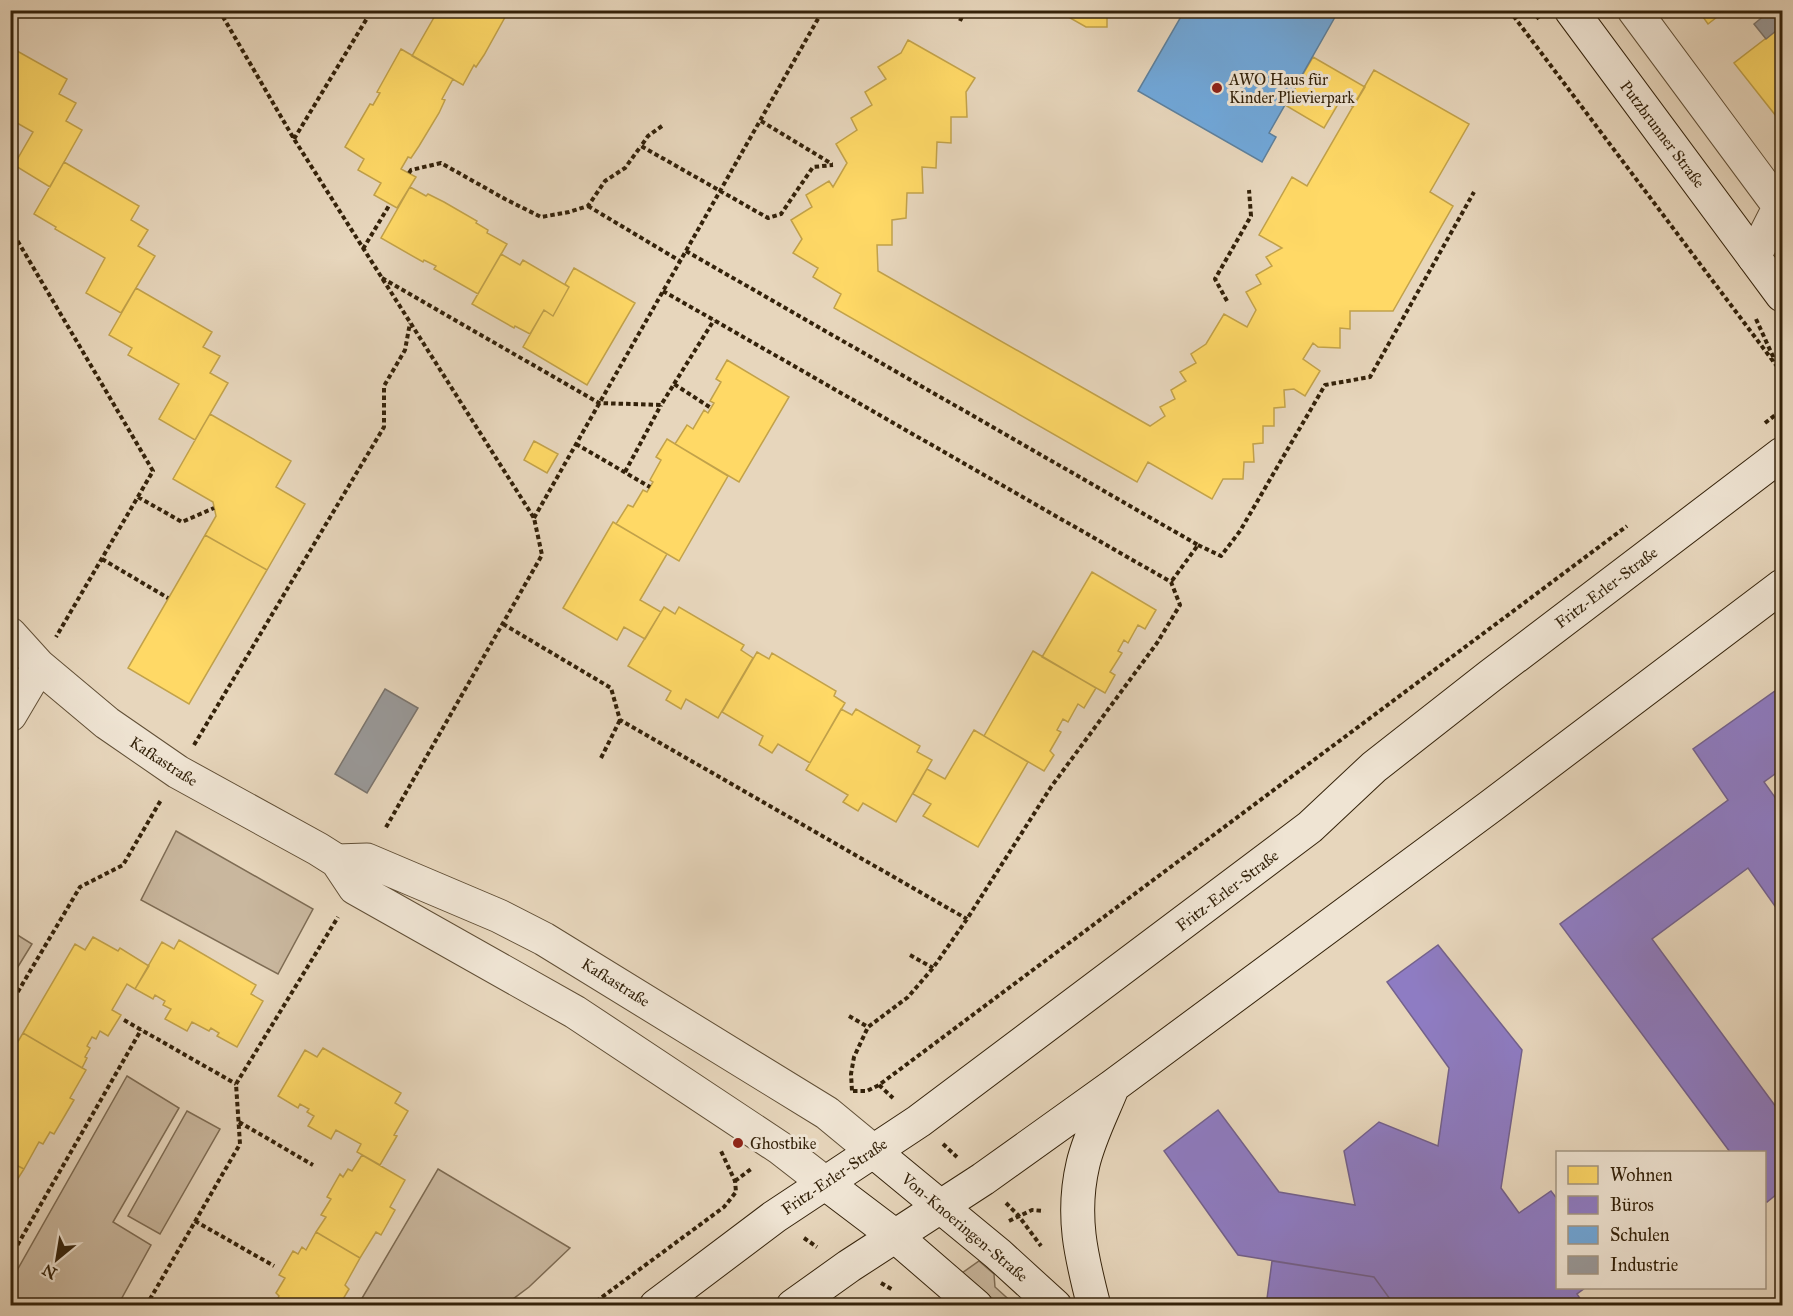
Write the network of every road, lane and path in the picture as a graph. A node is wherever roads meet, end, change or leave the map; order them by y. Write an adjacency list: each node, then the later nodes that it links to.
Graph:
1 (219, 10): 11 (path)
2 (372, 10): 11 (path)
3 (824, 10): 9 (path)
4 (966, 10): 8 (path)
5 (1509, 10): 31 (path)
6 (1571, 10): 23 (main road, Putzbrunner Straße)
7 (1635, 10): 19 (main road)
8 (960, 21)
9 (761, 121): 15 (path); 15 (path)
10 (662, 126): 12 (path)
11 (294, 139): 21 (path)
12 (641, 146): 15 (path); 18 (path)
13 (409, 173): 18 (path)
14 (1249, 190): 28 (path)
15 (720, 191): 22 (path)
16 (1474, 192): 46 (path)
17 (390, 204): 21 (path)
18 (588, 206): 24 (path)
19 (1781, 208): 23 (main road)
20 (10, 228): 42 (path)
21 (363, 249): 25 (path)
22 (686, 251): 24 (path); 46 (path)
23 (1754, 257): 27 (main road, Putzbrunner Straße)
24 (680, 261): 26 (path)
25 (382, 277): 30 (path); 33 (path)
26 (663, 291): 29 (path); 33 (path)
27 (1782, 295)
28 (1227, 301)
29 (714, 320): 32 (path); 48 (path)
30 (410, 322): 44 (path); 57 (path)
31 (1782, 373)
32 (674, 384): 34 (path); 35 (path)
33 (599, 403): 34 (path); 38 (path)
34 (661, 405): 40 (path)
35 (711, 408)
36 (1782, 410): 37 (path)
37 (1760, 427)
38 (576, 444): 40 (path); 44 (path)
39 (1782, 454): 76 (main road, Fritz-Erler-Straße)
40 (625, 472): 41 (path)
41 (650, 487)
42 (138, 497): 43 (path); 47 (path)
43 (214, 508)
44 (534, 518): 51 (path)
45 (1633, 522): 71 (path)
46 (1198, 545): 48 (path)
47 (102, 559): 50 (path); 53 (path)
48 (1171, 582): 61 (path)
49 (1782, 586): 70 (main road)
50 (168, 598)
51 (503, 624): 55 (path); 58 (path)
52 (10, 634): 53 (main road, Kafkastraße)
53 (39, 666): 54 (main road); 57 (main road, Kafkastraße)
54 (10, 715)
55 (620, 720): 56 (path); 61 (path)
56 (601, 758)
57 (178, 772): 59 (main road, Kafkastraße); 64 (path)
58 (384, 829)
59 (337, 861): 72 (main road, Kafkastraße); 75 (main road, Kafkastraße)
60 (338, 917): 69 (path)
61 (967, 920): 63 (path)
62 (910, 955): 63 (path)
63 (933, 968): 67 (path)
64 (10, 1005)
65 (849, 1016): 67 (path)
66 (124, 1020): 68 (path)
67 (868, 1027): 71 (path)
68 (141, 1030): 69 (path); 87 (path)
69 (236, 1084): 73 (path)
70 (1113, 1086): 82 (main road); 97 (main road)
71 (852, 1091): 72 (path)
72 (827, 1113): 76 (main road, Kafkastraße)
73 (238, 1121): 77 (path); 85 (path)
74 (716, 1141): 78 (path)
75 (780, 1148): 78 (path); 79 (main road, Kafkastraße)
76 (873, 1150): 79 (main road, Fritz-Erler-Straße); 82 (main road, Von-Knoeringen-Straße)
77 (313, 1165)
78 (735, 1180): 80 (path)
79 (825, 1183): 84 (main road, Fritz-Erler-Straße); 86 (main road)
80 (736, 1192): 84 (path); 92 (path)
81 (1006, 1204): 83 (path)
82 (941, 1207): 86 (main road); 96 (main road, Von-Knoeringen-Straße)
83 (1018, 1215)
84 (774, 1217): 89 (path); 93 (main road, Fritz-Erler-Straße)
85 (195, 1221): 88 (path); 91 (path)
86 (895, 1236): 89 (main road); 95 (main road)
87 (10, 1258)
88 (274, 1266)
89 (849, 1266): 90 (path); 94 (main road)
90 (893, 1290)
91 (146, 1305)
92 (590, 1305)
93 (656, 1305)
94 (793, 1305)
95 (976, 1305)
96 (1055, 1305)
97 (1094, 1305)

